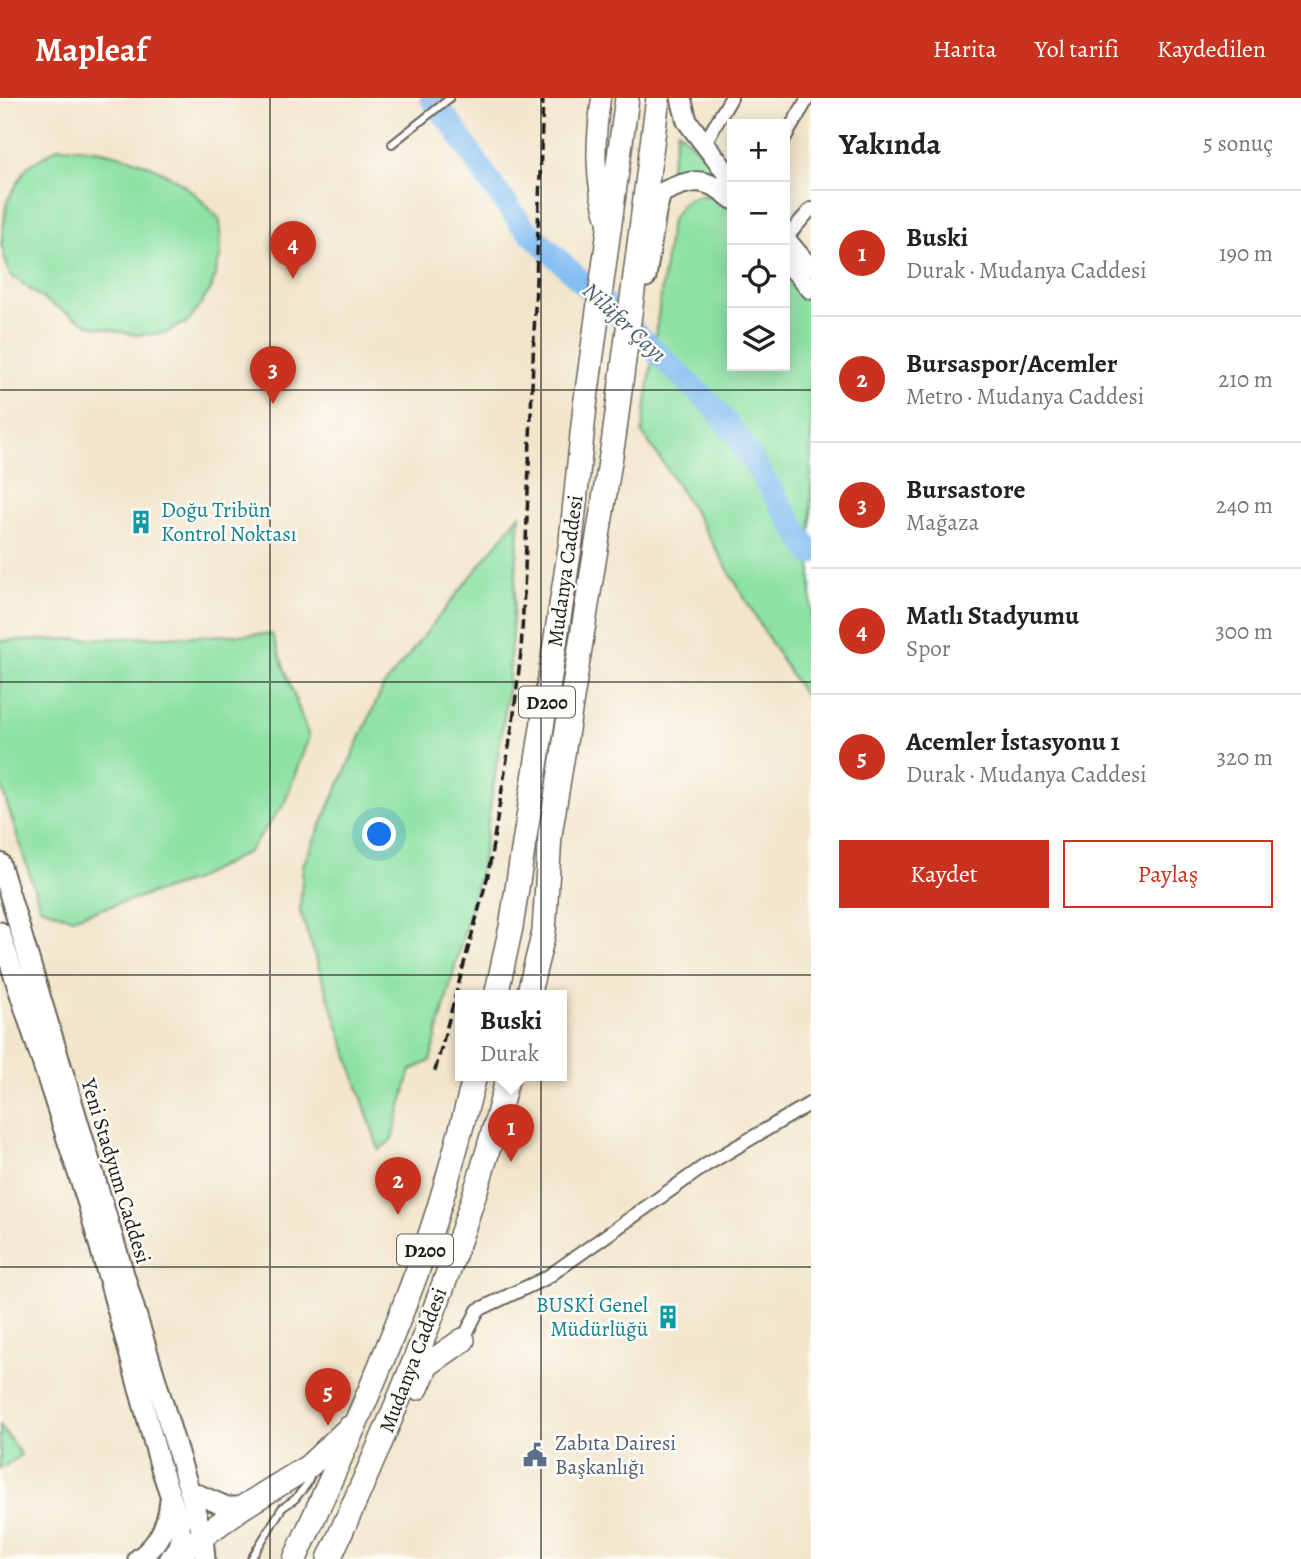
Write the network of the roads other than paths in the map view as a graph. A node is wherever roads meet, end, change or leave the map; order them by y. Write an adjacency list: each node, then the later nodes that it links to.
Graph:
1 (450, 98): 11 (lane)
2 (601, 98): 16 (main road)
3 (630, 98): 16 (highway, Mudanya Caddesi / D200)
4 (658, 98): 18 (highway, D200)
5 (669, 98): 18 (highway)
6 (681, 98): 10 (main road)
7 (732, 98): 10 (street)
8 (808, 98): 9 (street)
9 (790, 129)
10 (699, 138): 12 (main road)
11 (392, 144)
12 (727, 187)
13 (727, 189): 22 (main road)
14 (811, 209): 15 (street)
15 (790, 233)
16 (609, 238): 25 (highway, Mudanya Caddesi / D200)
17 (790, 245): 20 (main road)
18 (640, 262): 22 (highway, Mudanya Caddesi / D200)
19 (790, 265): 21 (main road)
20 (811, 269)
21 (811, 289)
22 (617, 437): 26 (highway, Mudanya Caddesi / D200)
23 (0, 863): 34 (main road, Yeni Stadyum Caddesi)
24 (0, 932): 35 (main road, Yeni Stadyum Caddesi)
25 (497, 990)
26 (530, 990)
27 (474, 1081): 31 (highway, Mudanya Caddesi / D200)
28 (507, 1081): 33 (highway, Mudanya Caddesi / D200)
29 (811, 1102): 30 (street)
30 (463, 1340): 33 (highway)
31 (358, 1418): 32 (highway); 42 (highway, Mudanya Caddesi / D200)
32 (318, 1457): 36 (highway); 41 (lane)
33 (374, 1460): 43 (highway, Mudanya Caddesi / D200); 44 (highway)
34 (190, 1491): 36 (main road); 37 (main road, Yeni Stadyum Caddesi)
35 (170, 1496): 38 (main road); 39 (main road, Yeni Stadyum Caddesi)
36 (243, 1507): 37 (highway)
37 (203, 1536): 39 (highway); 40 (main road, Yeni Stadyum Caddesi)
38 (138, 1559)
39 (171, 1559)
40 (205, 1559)
41 (251, 1559)
42 (295, 1559)
43 (329, 1559)
44 (345, 1559)

